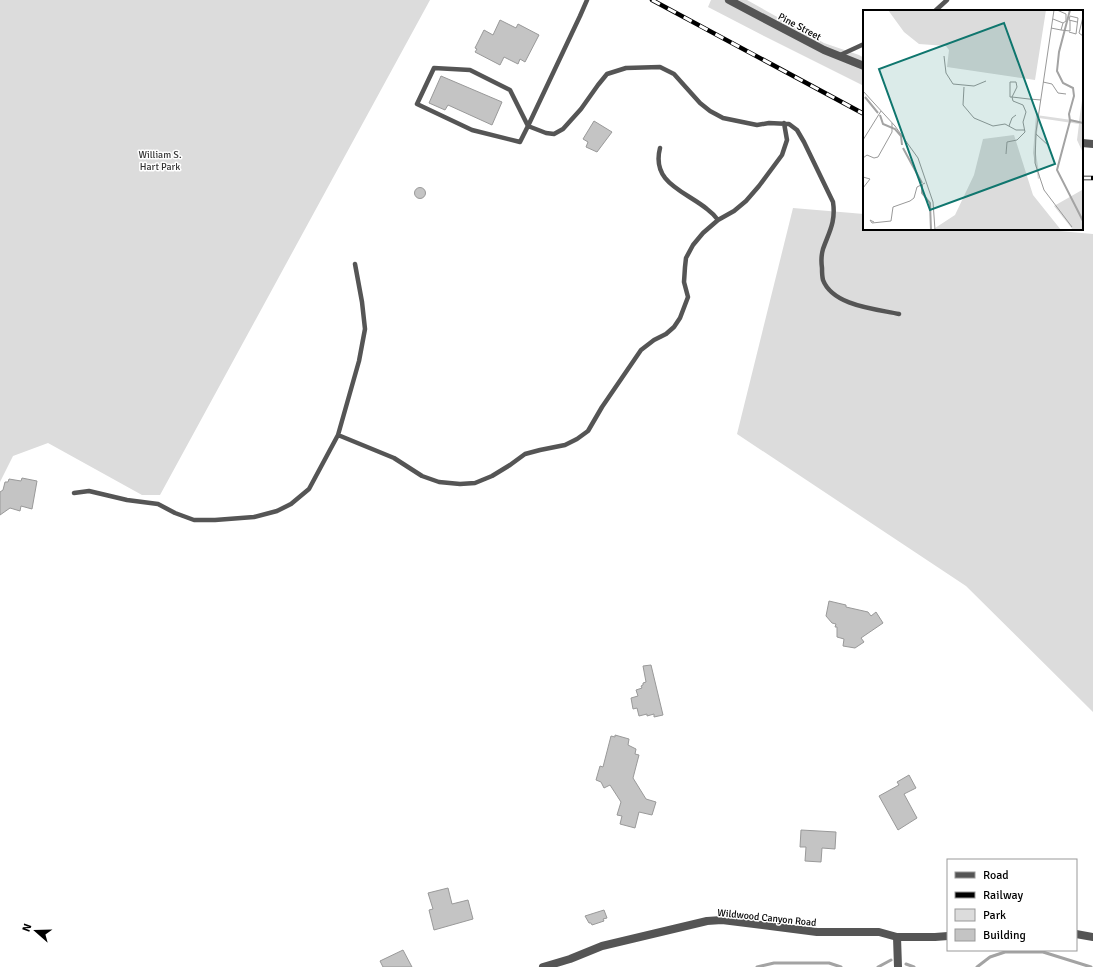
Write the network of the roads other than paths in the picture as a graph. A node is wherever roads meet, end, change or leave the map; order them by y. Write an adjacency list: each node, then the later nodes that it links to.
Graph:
1 (587, 0): 9 (lane)
2 (729, 0): 6 (street, Pine Street)
3 (947, 0): 4 (lane)
4 (936, 10)
5 (863, 44): 6 (lane)
6 (838, 56): 7 (street, Pine Street)
7 (863, 66)
8 (784, 123): 9 (lane); 13 (lane); 15 (lane)
9 (528, 126): 9 (lane)
10 (1083, 143): 11 (street)
11 (1093, 144)
12 (660, 148): 13 (lane)
13 (718, 220): 16 (lane)
14 (354, 264): 16 (lane)
15 (899, 314)
16 (338, 435): 17 (lane)
17 (74, 493)
18 (1077, 934): 21 (street)
19 (947, 936): 20 (street, Wildwood Canyon Road)
20 (897, 937): 22 (street, Wildwood Canyon Road); 23 (street)
21 (1093, 937)
22 (543, 967)
23 (898, 967)

